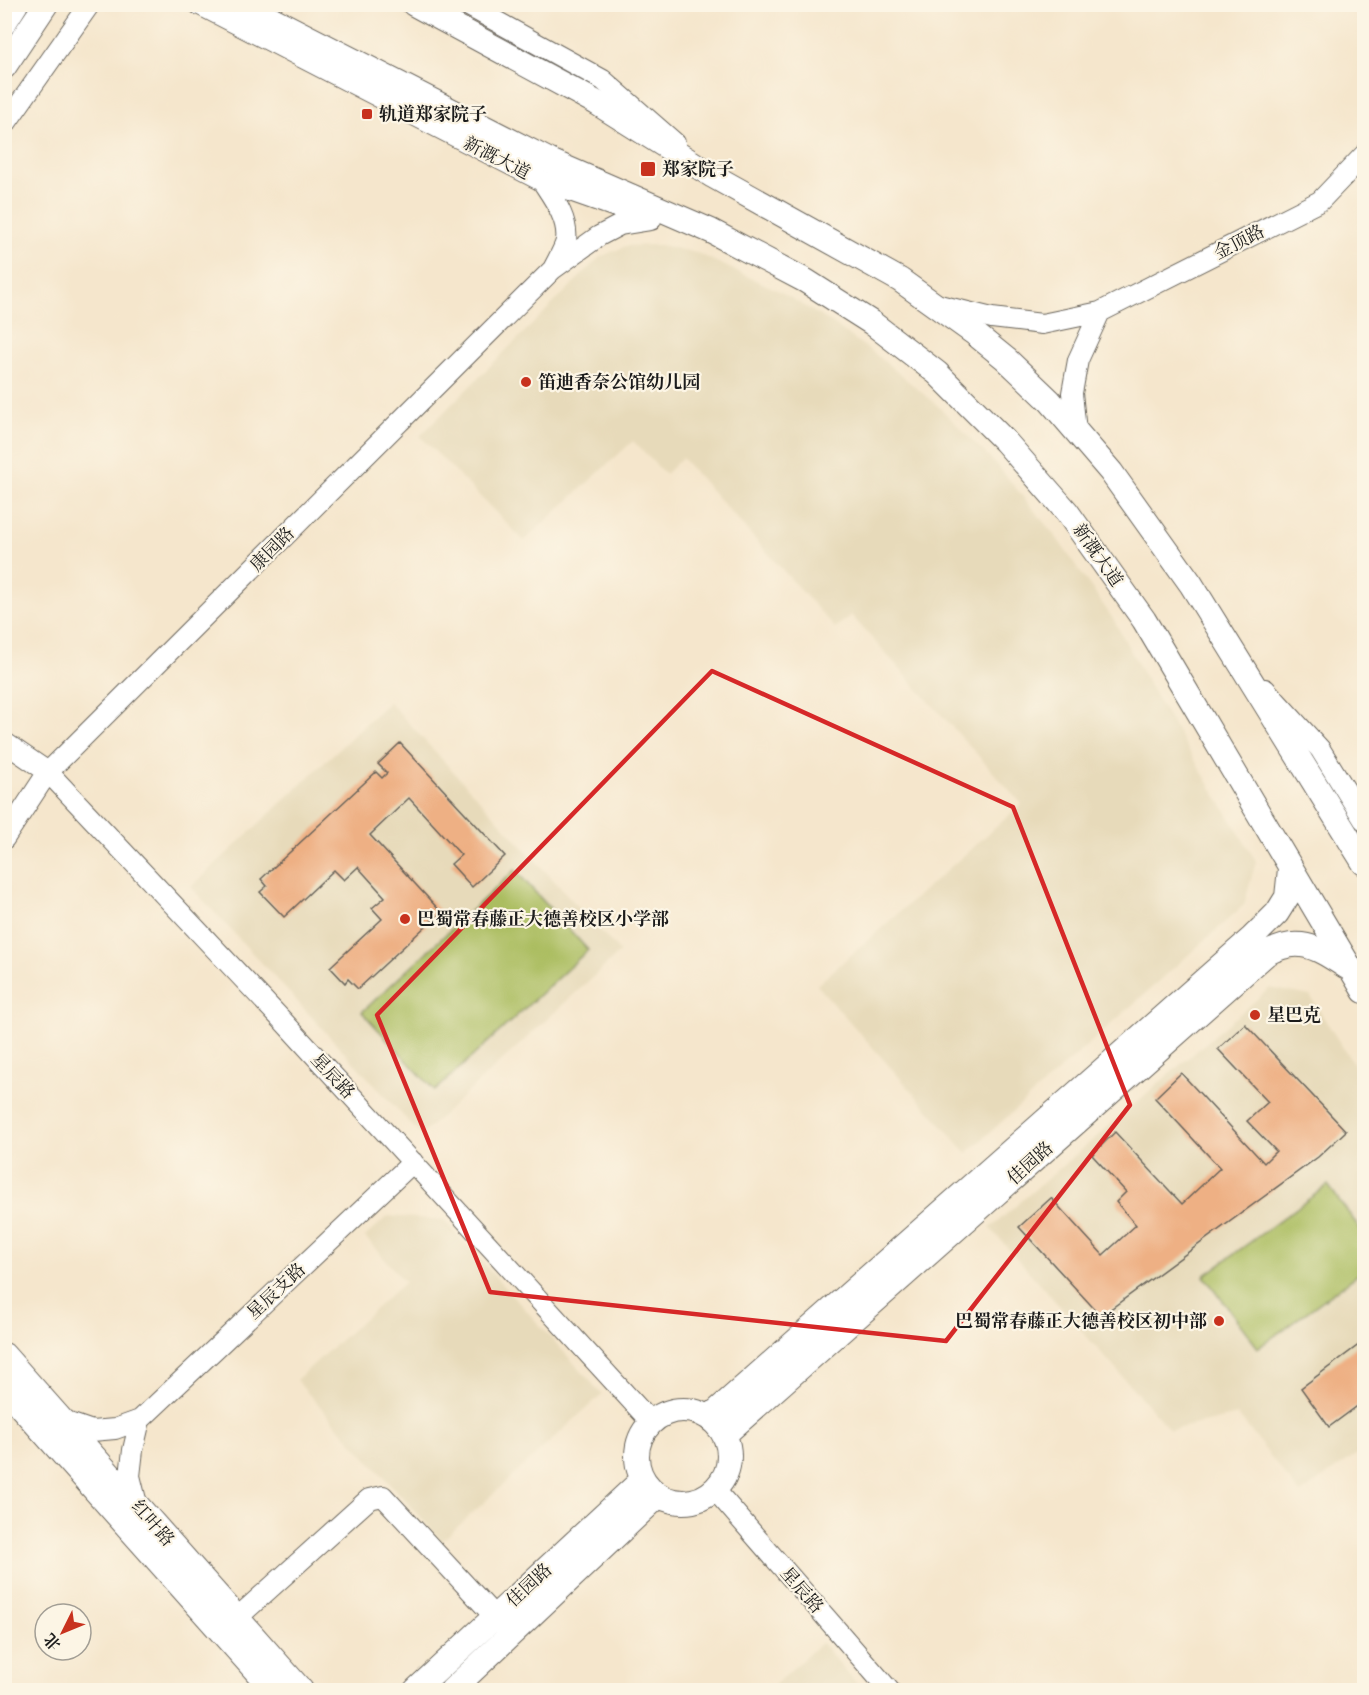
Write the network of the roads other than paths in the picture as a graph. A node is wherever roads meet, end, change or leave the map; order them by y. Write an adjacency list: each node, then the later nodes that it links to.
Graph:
1 (16, 4): 8 (main road)
2 (46, 4): 9 (main road)
3 (90, 4): 10 (street)
4 (243, 4): 15 (main road, 新溉大道)
5 (414, 4): 12 (main road)
6 (465, 4): 12 (street)
7 (205, 8): 13 (street, 新溉大道)
8 (4, 23)
9 (4, 67)
10 (4, 126)
11 (1365, 155): 18 (street, 金顶路)
12 (713, 176): 17 (main road)
13 (542, 181): 14 (street, 新溉大道); 16 (street)
14 (651, 220): 15 (street, 新溉大道); 16 (street)
15 (711, 231): 26 (main road, 新溉大道)
16 (553, 269): 22 (street, 康园路)
17 (932, 303): 18 (street, 金顶路); 19 (main road)
18 (1100, 312): 19 (street)
19 (1076, 431): 20 (main road)
20 (1240, 662): 23 (street); 25 (main road)
21 (4, 742): 22 (street, 星辰路)
22 (48, 772): 24 (street, 康园路); 29 (street, 星辰路)
23 (1365, 820)
24 (4, 839)
25 (1365, 863)
26 (1290, 869): 27 (main road, 新溉大道); 35 (main road, 佳园路)
27 (1352, 970): 28 (main road, 新溉大道); 35 (main road, 佳园路)
28 (1365, 990)
29 (413, 1162): 32 (street, 星辰支路); 34 (street, 星辰路)
30 (4, 1356): 33 (main road, 红叶路)
31 (4, 1388): 41 (main road, 红叶路)
32 (140, 1420): 33 (street); 38 (street)
33 (63, 1421): 38 (main road, 红叶路)
34 (651, 1422): 35 (main road); 36 (main road)
35 (717, 1426): 37 (main road)
36 (650, 1488): 37 (main road); 39 (main road, 佳园路); 44 (main road, 佳园路)
37 (715, 1490): 45 (street, 星辰路)
38 (137, 1504): 40 (main road, 红叶路)
39 (495, 1617): 40 (street); 43 (main road, 佳园路)
40 (237, 1618): 42 (main road, 红叶路)
41 (266, 1686)
42 (301, 1690)
43 (416, 1690)
44 (452, 1690)
45 (889, 1690)

